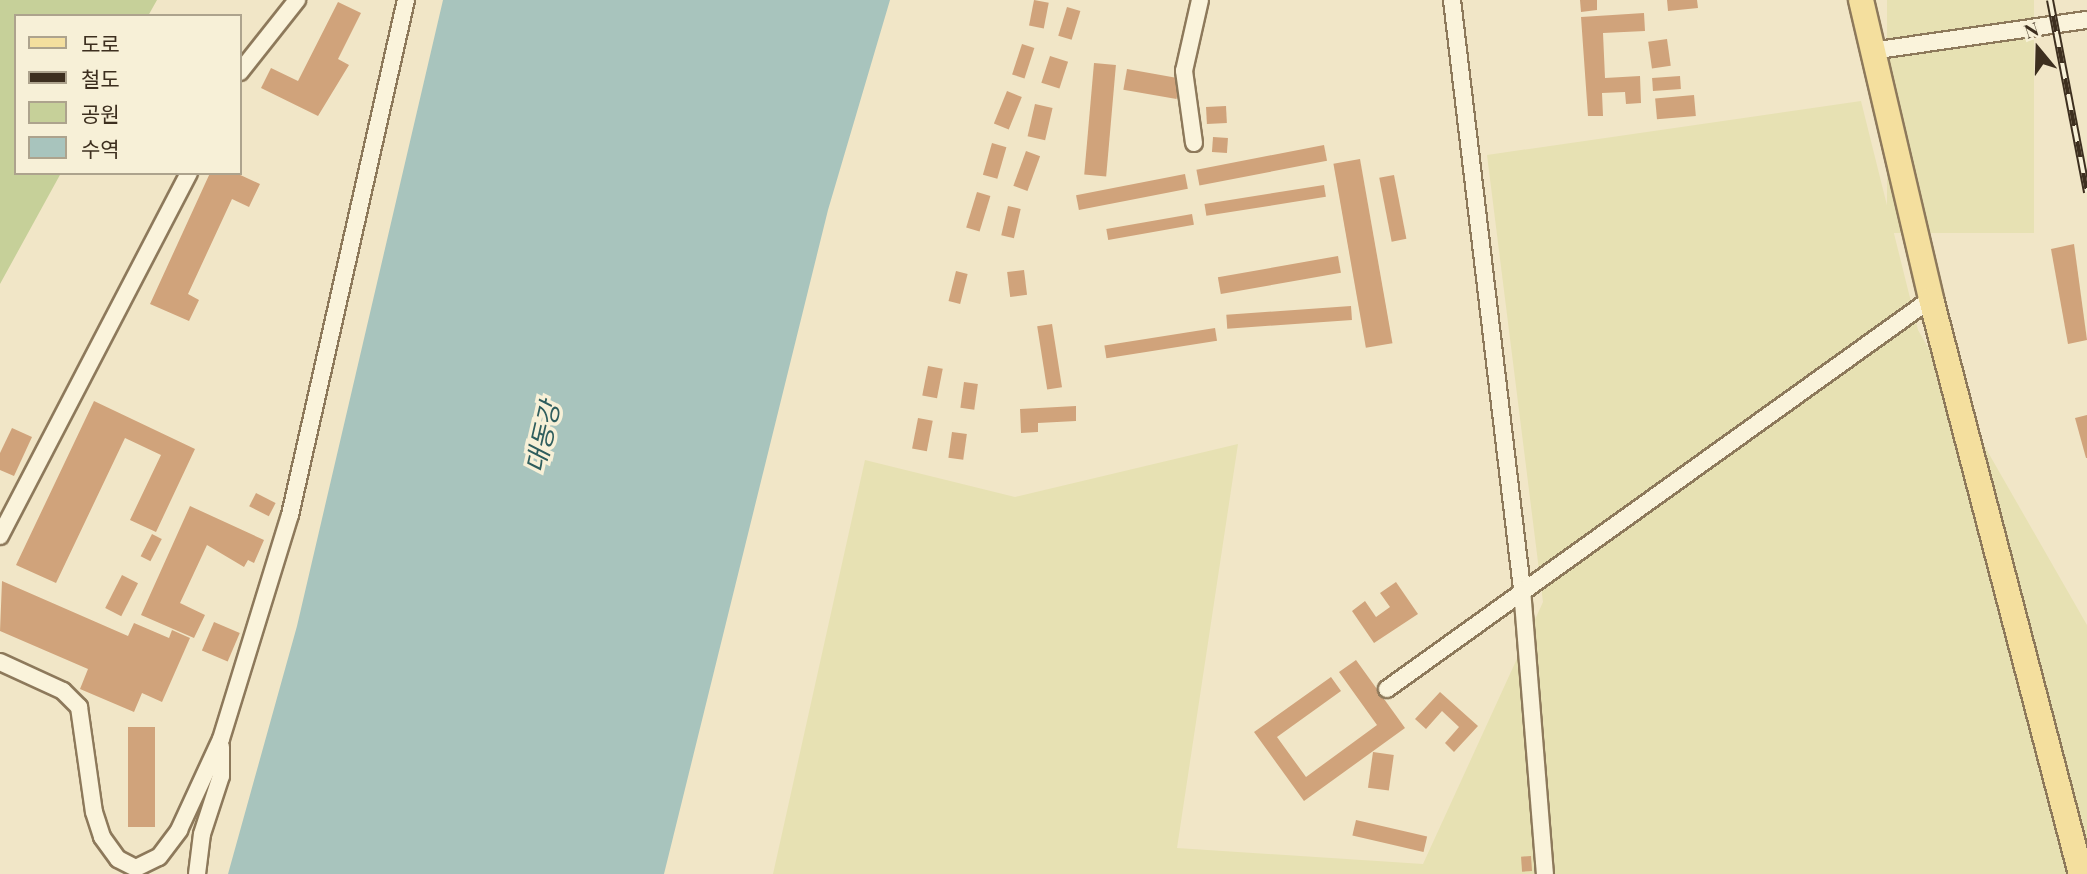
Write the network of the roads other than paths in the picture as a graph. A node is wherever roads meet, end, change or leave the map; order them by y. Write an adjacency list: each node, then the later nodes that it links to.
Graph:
1 (297, 0): 8 (street)
2 (406, 0): 16 (street)
3 (1200, 0): 9 (street)
4 (1452, 0): 13 (street)
5 (1861, 0): 7 (main road)
6 (2087, 20): 7 (street)
7 (1871, 51): 11 (main road)
8 (242, 69)
9 (1194, 143)
10 (188, 175): 12 (street)
11 (1931, 299): 13 (street); 19 (main road)
12 (0, 536)
13 (1522, 589): 15 (street); 18 (street)
14 (0, 662): 16 (street)
15 (1387, 689)
16 (221, 739): 17 (street)
17 (197, 874)
18 (1545, 874)
19 (2081, 874)

